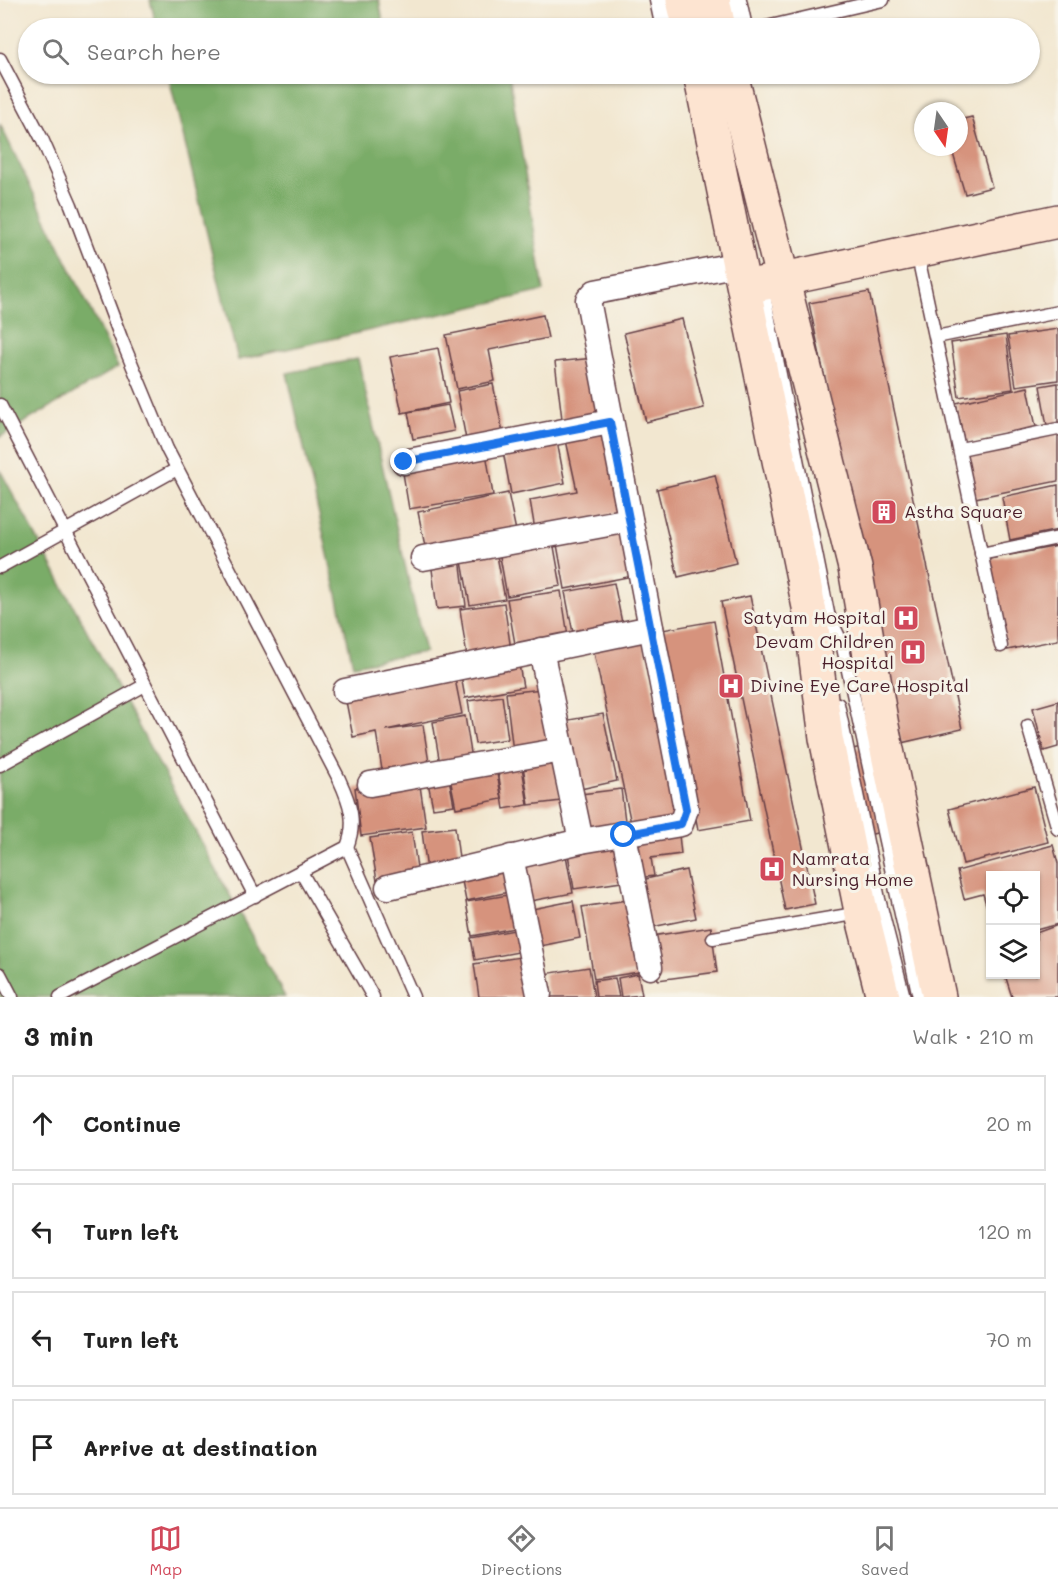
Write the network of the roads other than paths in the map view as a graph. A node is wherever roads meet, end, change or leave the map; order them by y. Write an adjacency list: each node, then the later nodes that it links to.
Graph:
1 (662, 0): 6 (street)
2 (683, 0): 7 (main road)
3 (713, 0): 8 (main road)
4 (734, 0): 9 (street)
5 (883, 0): 10 (lane)
6 (666, 18)
7 (688, 18)
8 (717, 18)
9 (738, 18)
10 (805, 18)
11 (0, 59): 24 (lane)
12 (703, 84): 16 (main road)
13 (731, 84): 16 (main road)
14 (1058, 221): 15 (main road)
15 (917, 251): 16 (main road); 18 (lane)
16 (756, 279): 20 (street); 31 (lane); 51 (main road); 63 (main road)
17 (1058, 312): 18 (lane)
18 (936, 337): 22 (lane)
19 (0, 405): 26 (lane)
20 (610, 422): 23 (street); 25 (street)
21 (1058, 429): 22 (lane)
22 (960, 449): 28 (lane)
23 (404, 462)
24 (177, 469): 26 (lane); 46 (lane)
25 (630, 520): 29 (street); 32 (street)
26 (66, 532): 30 (lane); 36 (lane)
27 (1058, 538): 28 (lane)
28 (981, 554): 34 (lane)
29 (423, 558)
30 (0, 567)
31 (828, 613): 33 (lane); 62 (lane)
32 (651, 628): 35 (street); 44 (street)
33 (828, 646)
34 (1001, 646)
35 (541, 650): 38 (street); 40 (street)
36 (145, 685): 41 (lane); 50 (lane)
37 (836, 690): 61 (lane)
38 (345, 691)
39 (1028, 726): 43 (lane)
40 (562, 750): 42 (street); 45 (street)
41 (0, 765)
42 (370, 784)
43 (1058, 830)
44 (624, 835): 45 (street); 53 (street)
45 (581, 841): 47 (street)
46 (347, 847): 48 (lane); 59 (lane)
47 (511, 857): 49 (street); 55 (street)
48 (301, 872): 50 (lane); 58 (lane)
49 (388, 887)
50 (255, 896): 57 (lane)
51 (862, 912): 52 (lane); 60 (main road)
52 (713, 938)
53 (651, 967)
54 (0, 974): 56 (lane)
55 (539, 994)
56 (12, 997)
57 (60, 997)
58 (373, 997)
59 (413, 997)
60 (883, 997)
61 (904, 997)
62 (919, 997)
63 (939, 997)

